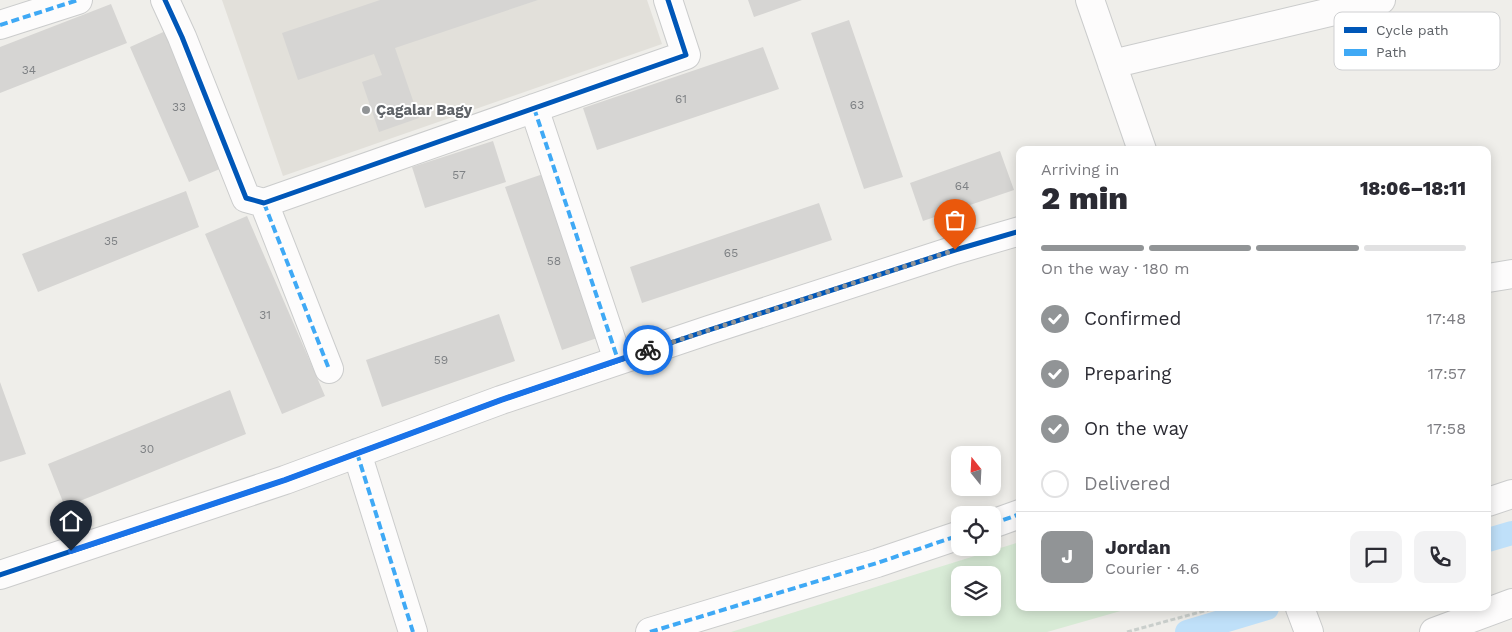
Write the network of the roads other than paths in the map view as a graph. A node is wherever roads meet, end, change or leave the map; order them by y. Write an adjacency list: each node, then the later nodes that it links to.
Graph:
1 (78, 0): 6 (street)
2 (165, 0): 10 (street)
3 (668, 0): 8 (street)
4 (1090, 0): 7 (street)
5 (1381, 0): 7 (street)
6 (0, 25)
7 (1112, 64): 9 (street)
8 (534, 108): 10 (street); 14 (street)
9 (1141, 146)
10 (264, 203): 15 (street)
11 (1016, 232): 14 (street)
12 (1512, 274): 13 (street)
13 (1491, 278)
14 (618, 360): 16 (street)
15 (329, 369)
16 (358, 453): 22 (street); 27 (street)
17 (1512, 494): 18 (street)
18 (1491, 501)
19 (1016, 515): 20 (street)
20 (1001, 521)
21 (951, 538): 28 (street)
22 (0, 574)
23 (1512, 603): 26 (street)
24 (1301, 611): 29 (street)
25 (1490, 611): 30 (street)
26 (1491, 611)
27 (413, 632)
28 (650, 632)
29 (1309, 632)
30 (1434, 632)

